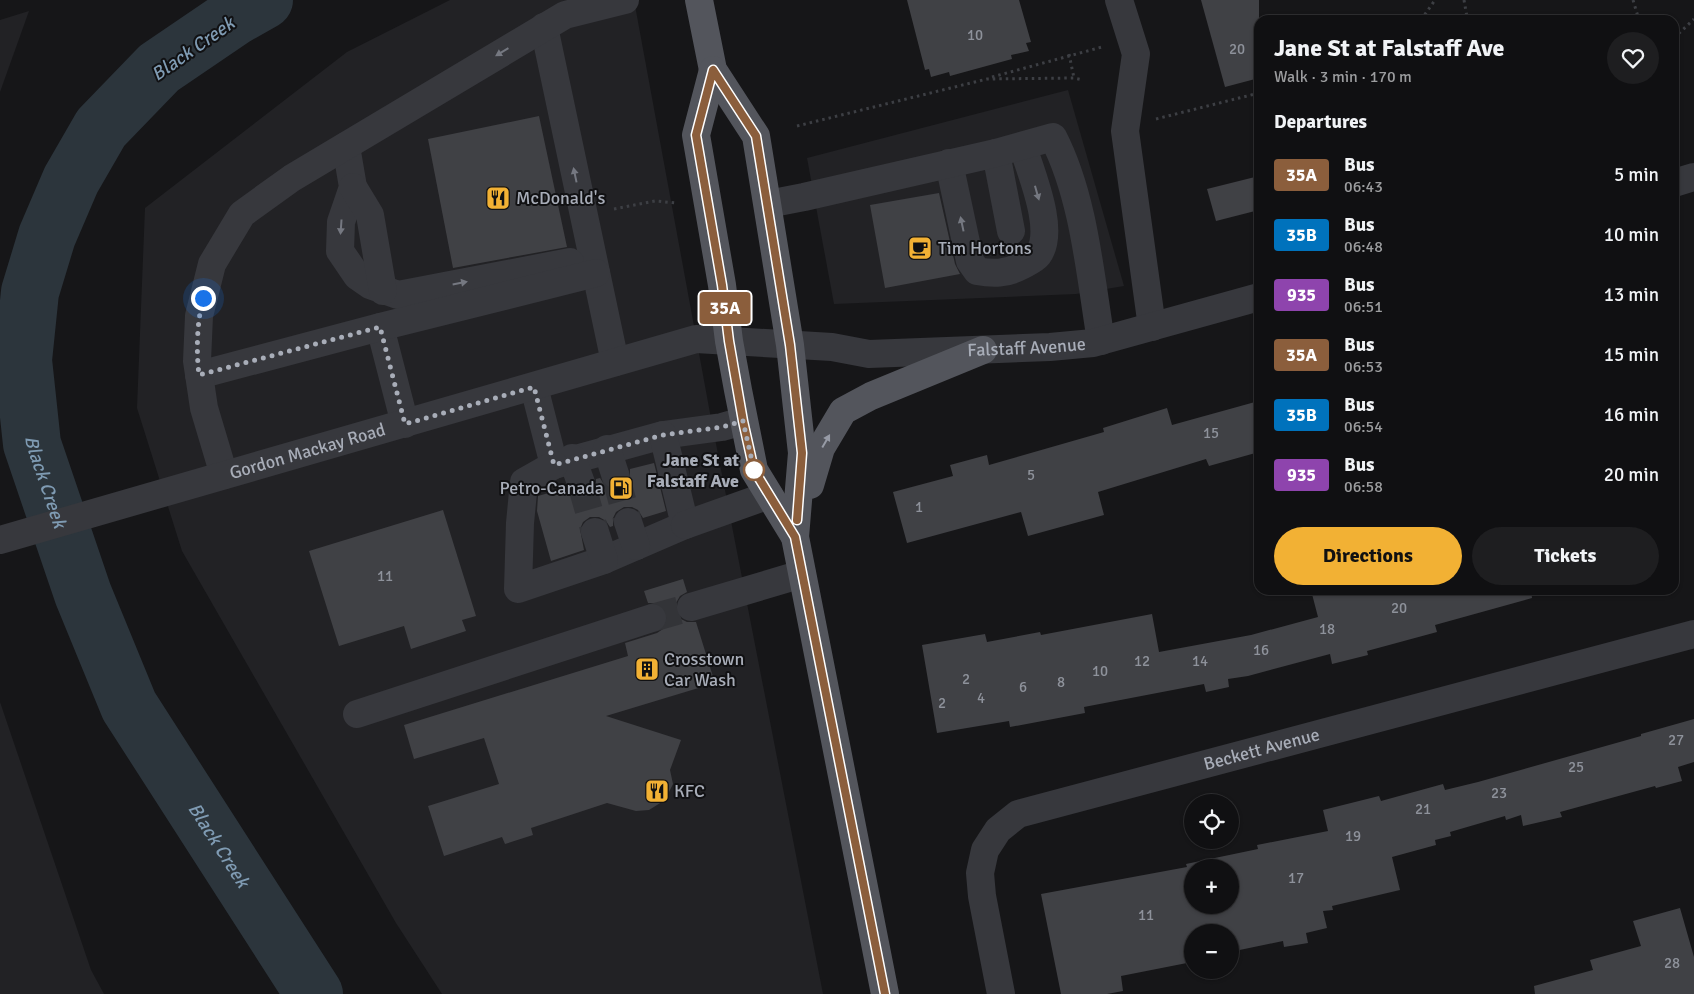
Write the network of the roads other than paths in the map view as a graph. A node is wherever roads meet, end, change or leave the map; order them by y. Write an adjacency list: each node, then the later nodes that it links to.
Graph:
1 (625, 0): 4 (street)
2 (700, 0): 5 (main road)
3 (1120, 2): 17 (street)
4 (544, 27): 6 (street, one-way to 6); 14 (street, one-way to 4)
5 (713, 70): 12 (main road); 18 (main road)
6 (346, 146): 14 (street, one-way to 14); 23 (street)
7 (1023, 146): 8 (street); 9 (street, one-way to 9); 19 (street)
8 (996, 153): 9 (street); 13 (street)
9 (949, 164): 12 (street)
10 (1694, 177): 11 (street)
11 (1679, 182)
12 (768, 204): 20 (main road)
13 (1012, 231)
14 (594, 265): 16 (street); 22 (street)
15 (1254, 298): 17 (street, Falstaff Avenue)
16 (380, 327): 23 (street); 26 (street)
17 (1152, 327): 19 (street, Falstaff Avenue)
18 (729, 341): 20 (street, Gordon Mackay Road); 22 (street, Gordon Mackay Road); 25 (main road)
19 (1101, 341): 21 (street, Falstaff Avenue)
20 (790, 345): 21 (street, Falstaff Avenue); 33 (main road)
21 (984, 350): 33 (main road, one-way to 21)
22 (615, 362): 24 (street, Gordon Mackay Road)
23 (199, 375): 29 (street)
24 (534, 387): 26 (street, Gordon Mackay Road); 28 (street)
25 (743, 421): 27 (street); 30 (main road)
26 (405, 424): 29 (street, Gordon Mackay Road)
27 (663, 435): 28 (street); 31 (street)
28 (569, 469): 35 (street)
29 (224, 475): 34 (street, Gordon Mackay Road)
30 (770, 495): 31 (street); 33 (main road)
31 (685, 525): 35 (street)
32 (595, 532): 35 (street)
33 (795, 537): 36 (main road)
34 (4, 539)
35 (604, 560)
36 (802, 574): 37 (street); 41 (main road)
37 (691, 607)
38 (652, 618): 40 (street)
39 (1694, 634): 42 (street, Beckett Avenue)
40 (357, 714)
41 (885, 994)
42 (1000, 994)

